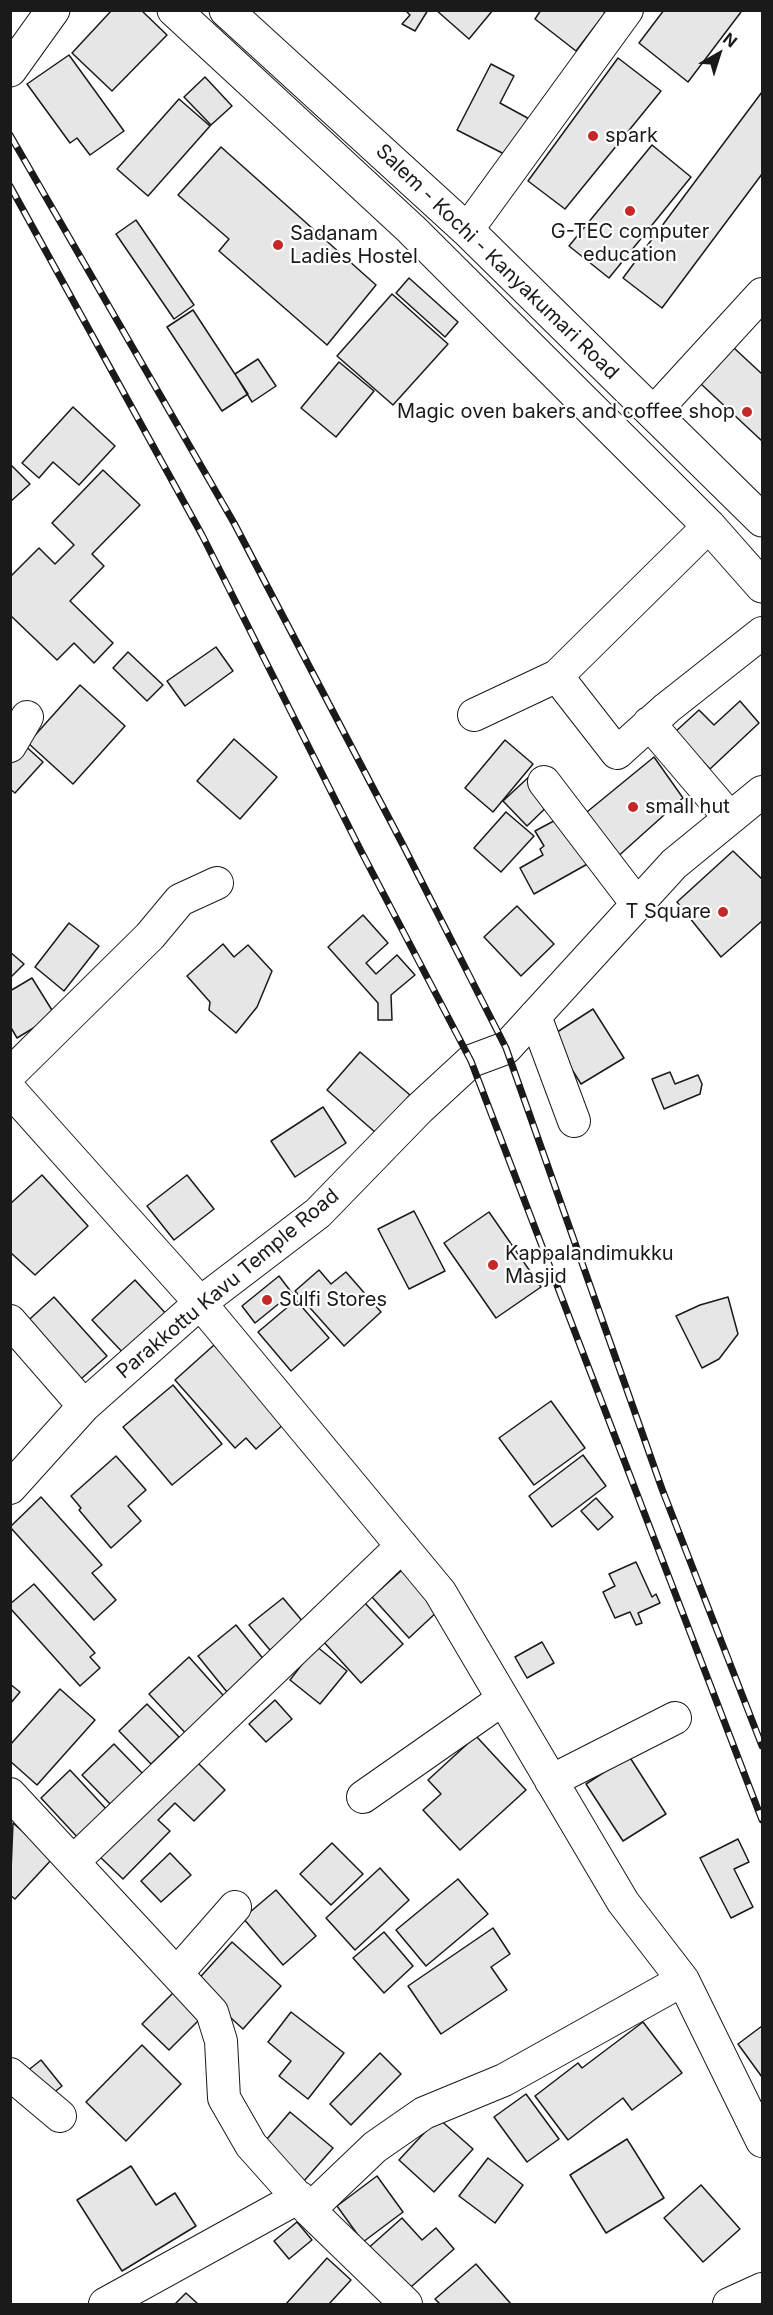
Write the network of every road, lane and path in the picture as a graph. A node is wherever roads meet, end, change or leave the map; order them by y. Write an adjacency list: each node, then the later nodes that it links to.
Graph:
1 (53, 10): 5 (main road)
2 (174, 10): 10 (main road)
3 (226, 10): 6 (main road, Salem - Kochi - Kanyakumari Road)
4 (627, 10): 6 (street)
5 (10, 70)
6 (467, 230): 8 (main road, Salem - Kochi - Kanyakumari Road)
7 (762, 294): 8 (street)
8 (653, 412): 9 (main road, Salem - Kochi - Kanyakumari Road)
9 (762, 520)
10 (709, 526): 11 (main road); 13 (street)
11 (762, 586)
12 (762, 633): 16 (street)
13 (557, 676): 14 (street); 16 (street)
14 (474, 715)
15 (27, 717): 17 (street)
16 (649, 723): 20 (street)
17 (10, 746)
18 (544, 782): 22 (street)
19 (762, 792): 20 (street, Parakkottu Kavu Temple Road)
20 (730, 818): 22 (street, Parakkottu Kavu Temple Road)
21 (217, 883): 24 (street)
22 (637, 904): 23 (street, Parakkottu Kavu Temple Road)
23 (535, 1016): 26 (street); 27 (street, Parakkottu Kavu Temple Road)
24 (10, 1074)
25 (10, 1090): 27 (street)
26 (574, 1121)
27 (200, 1302): 29 (street, Parakkottu Kavu Temple Road); 31 (street)
28 (10, 1321): 29 (street)
29 (84, 1406): 30 (street, Parakkottu Kavu Temple Road)
30 (10, 1488)
31 (402, 1546): 32 (street); 37 (street)
32 (503, 1699): 34 (street); 36 (street)
33 (675, 1718): 34 (street)
34 (551, 1781): 40 (street)
35 (11, 1796): 37 (street)
36 (363, 1797)
37 (74, 1861): 39 (street)
38 (235, 1907): 39 (street)
39 (178, 1972): 44 (street)
40 (683, 1980): 43 (street); 44 (street)
41 (10, 2074): 42 (street)
42 (60, 2116)
43 (762, 2141)
44 (304, 2204): 46 (street); 47 (street)
45 (762, 2289): 48 (street)
46 (392, 2301)
47 (105, 2304)
48 (729, 2304)

